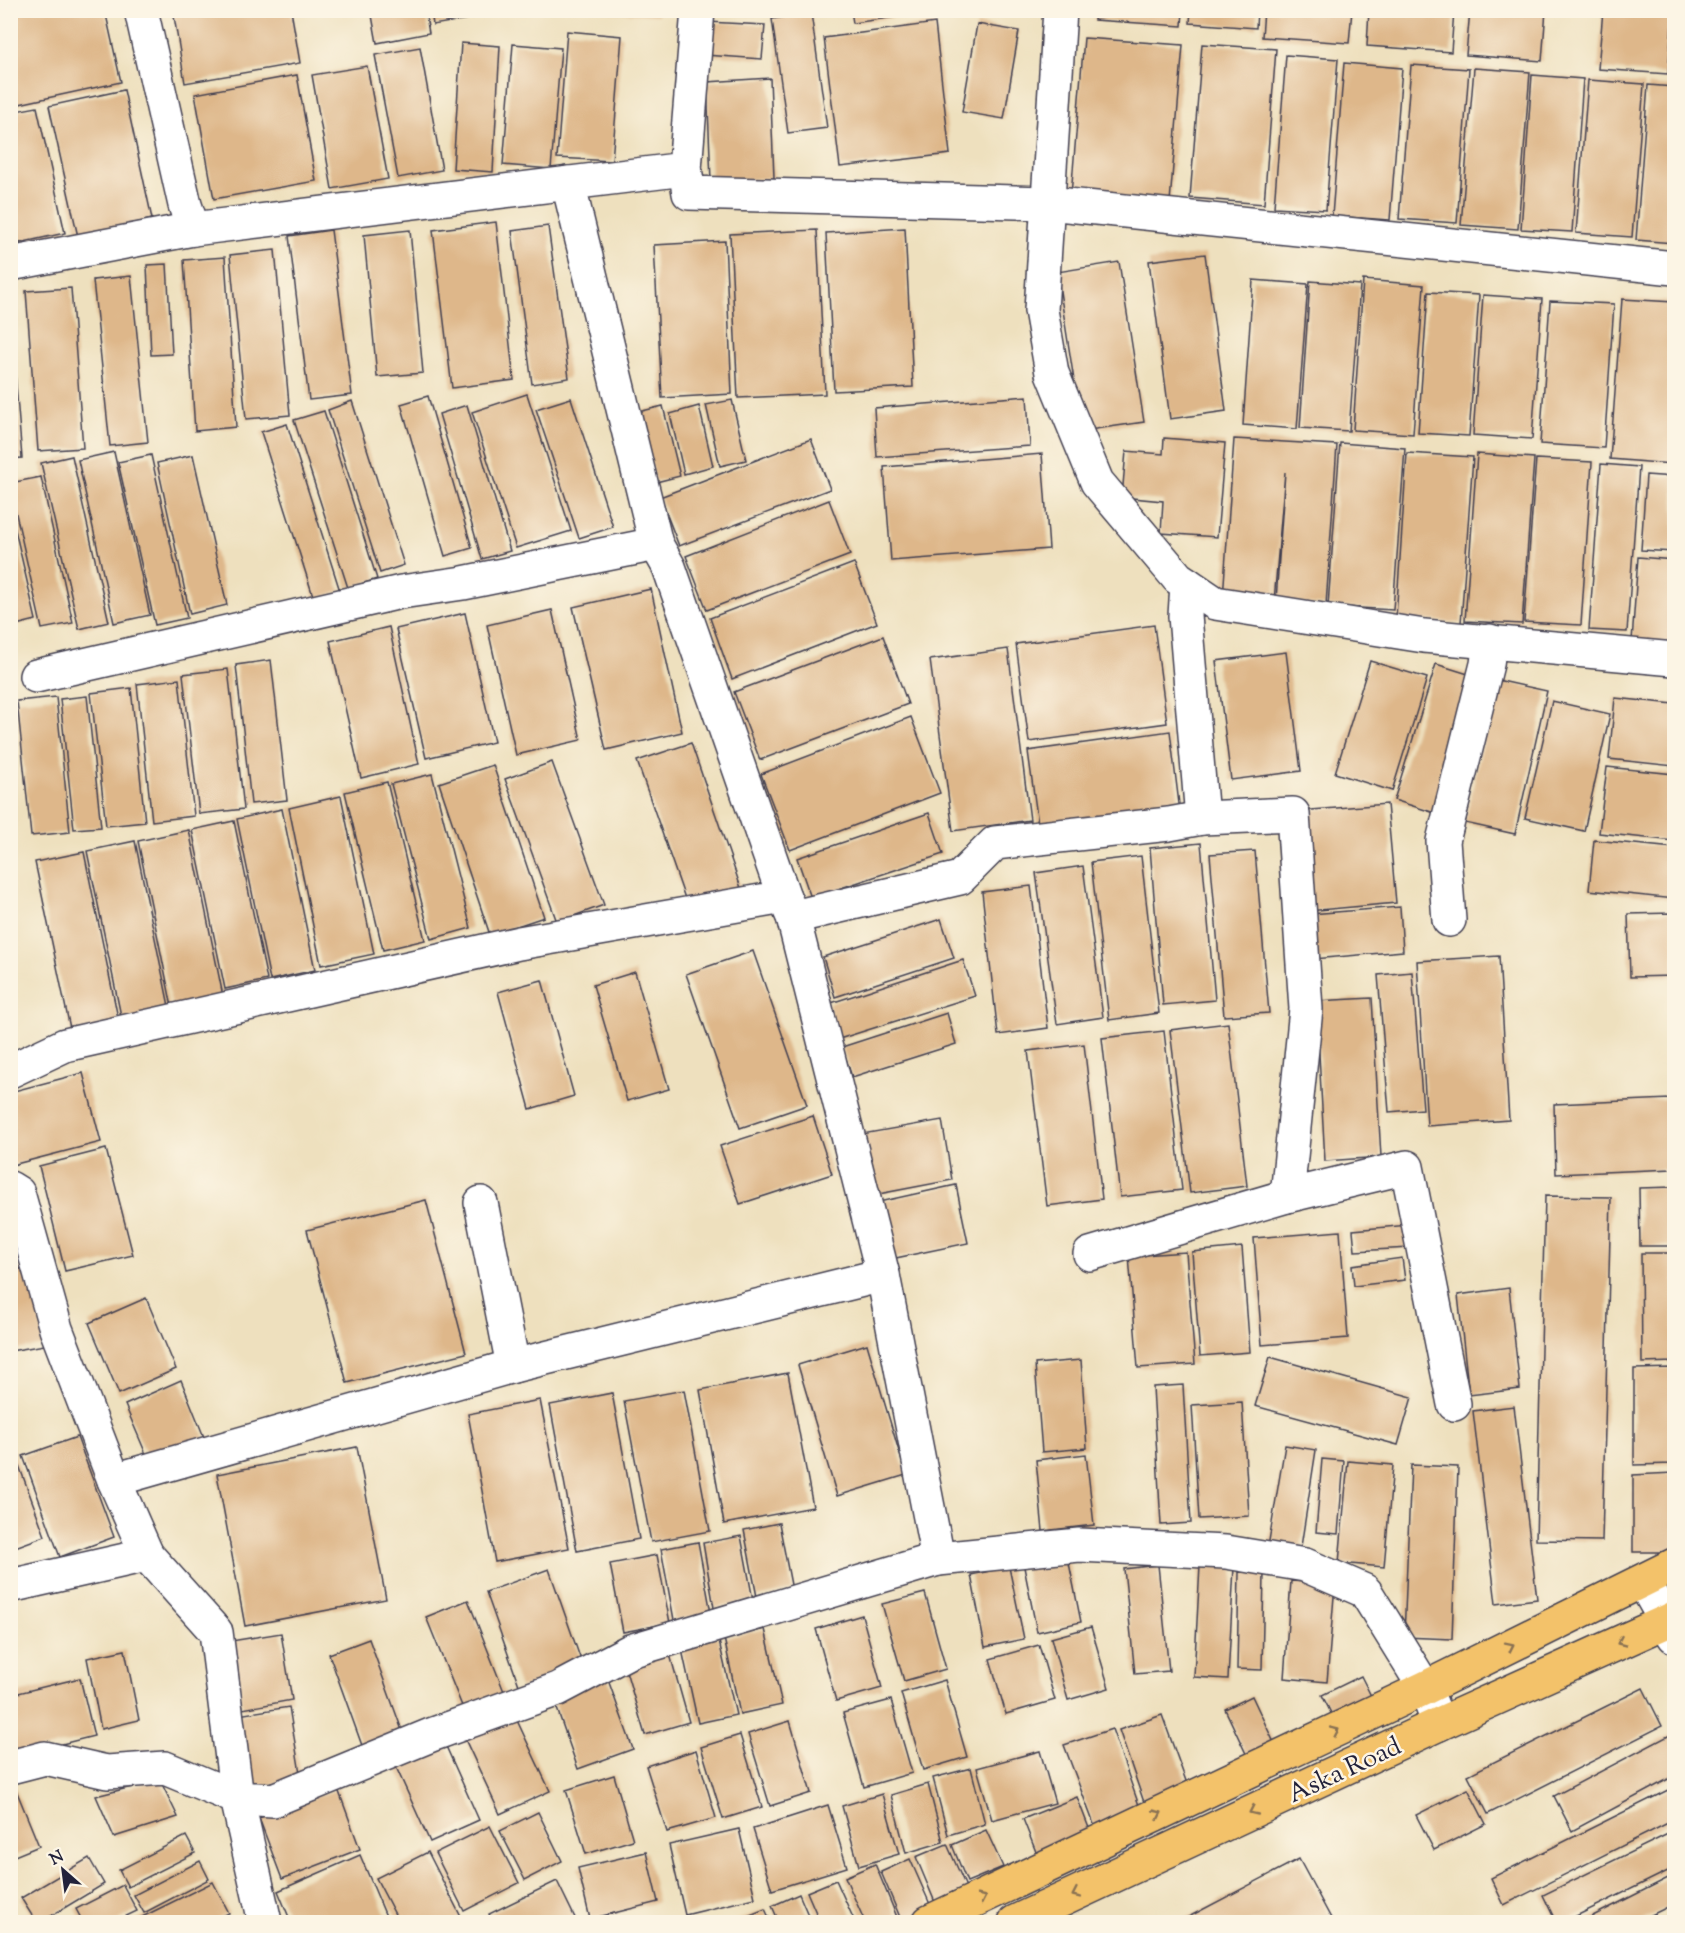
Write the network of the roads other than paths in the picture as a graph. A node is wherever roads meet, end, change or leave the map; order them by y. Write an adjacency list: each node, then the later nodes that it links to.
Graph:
1 (141, 10): 7 (street)
2 (698, 10): 4 (street)
3 (1060, 10): 6 (street)
4 (685, 169): 5 (street); 6 (street)
5 (568, 183): 7 (street); 10 (street)
6 (1048, 203): 9 (street); 11 (street)
7 (193, 229): 8 (street)
8 (10, 264)
9 (1674, 268)
10 (656, 544): 14 (street); 16 (street)
11 (1187, 584): 12 (street); 15 (street)
12 (1490, 641): 13 (street); 17 (street)
13 (1674, 659)
14 (36, 676)
15 (1202, 818): 16 (street); 20 (street)
16 (789, 907): 18 (street); 23 (street)
17 (1449, 920)
18 (10, 1071)
19 (10, 1188): 26 (street)
20 (1287, 1196): 22 (street); 25 (street)
21 (481, 1203): 24 (street)
22 (1090, 1254)
23 (884, 1275): 24 (street); 28 (street)
24 (513, 1366): 26 (street)
25 (1454, 1404)
26 (114, 1480): 27 (street)
27 (147, 1555): 31 (street); 36 (street)
28 (938, 1559): 33 (street); 36 (street)
29 (1674, 1565): 30 (highway)
30 (1643, 1581): 32 (street); 33 (highway, one-way to 30)
31 (10, 1586)
32 (1672, 1625): 34 (highway, Aska Road, one-way to 34)
33 (1425, 1689): 34 (street); 38 (highway, one-way to 33)
34 (1439, 1724): 39 (highway, Aska Road, one-way to 39)
35 (10, 1767): 36 (street)
36 (237, 1798): 37 (street)
37 (265, 1923)
38 (929, 1923)
39 (1015, 1923)

